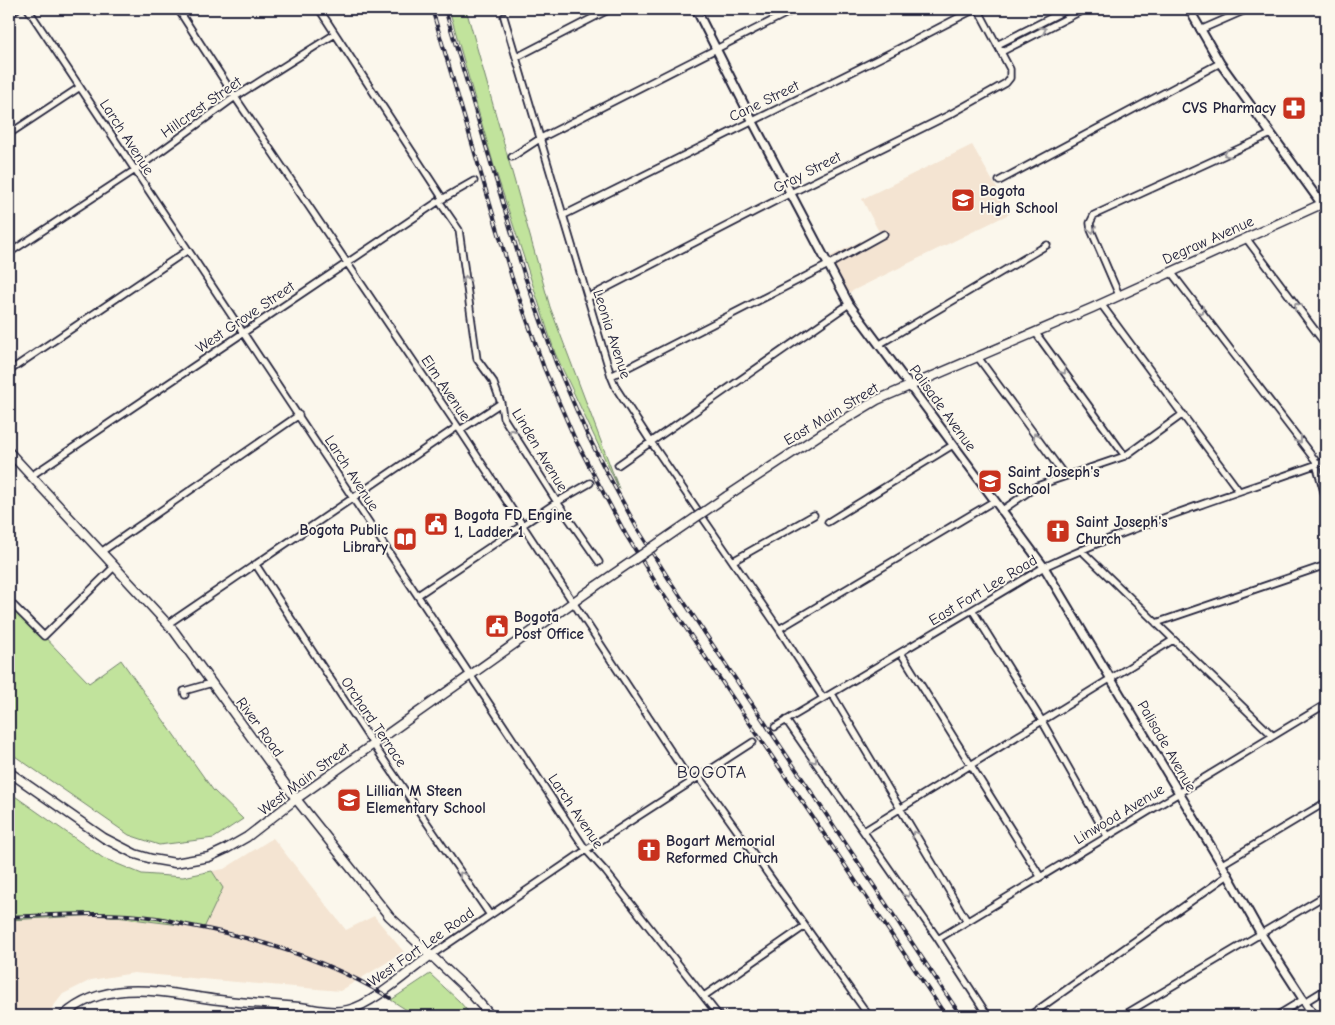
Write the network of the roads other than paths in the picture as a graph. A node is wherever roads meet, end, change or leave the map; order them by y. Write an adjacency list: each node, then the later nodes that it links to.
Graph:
1 (17, 9): 13 (street)
2 (28, 9): 22 (street, Larch Avenue)
3 (178, 9): 23 (street, Elm Avenue)
4 (319, 9): 16 (street, Linden Avenue)
5 (610, 9): 20 (street)
6 (696, 9): 18 (street, Palisade Avenue)
7 (795, 9): 18 (street)
8 (976, 9): 17 (street, Gray Street); 24 (street, Cane Street)
9 (1068, 9): 17 (street)
10 (1085, 9): 19 (street, one-way to 10)
11 (1189, 9): 15 (street)
12 (1248, 9): 15 (street)
13 (9, 14)
14 (504, 17): 20 (street, Leonia Avenue)
15 (1200, 30): 21 (street)
16 (335, 34): 23 (street, Hillcrest Street); 33 (street, Linden Avenue)
17 (997, 45): 19 (street, Gray Street)
18 (716, 48): 24 (street, Palisade Avenue); 27 (street)
19 (1001, 52): 32 (street, Gray Street)
20 (516, 57): 27 (street, Leonia Avenue)
21 (1220, 63): 26 (street); 31 (street)
22 (80, 88): 25 (street); 29 (street, Larch Avenue)
23 (235, 97): 29 (street, Hillcrest Street); 41 (street, Elm Avenue)
24 (752, 120): 32 (street, Palisade Avenue); 35 (street, Cane Street)
25 (9, 134)
26 (1271, 134): 34 (street); 44 (street, one-way to 44)
27 (540, 138): 28 (street); 35 (street, Leonia Avenue)
28 (512, 157)
29 (135, 170): 39 (street, Larch Avenue); 40 (street, Hillcrest Street)
30 (474, 181): 33 (street, West Grove Street)
31 (999, 181)
32 (791, 193): 42 (street, Palisade Avenue); 45 (street, Gray Street)
33 (441, 200): 41 (street, West Grove Street); 56 (street, Linden Avenue, one-way to 33)
34 (1325, 206): 37 (main road, Degraw Avenue)
35 (564, 215): 45 (street, Leonia Avenue)
36 (884, 234): 42 (street)
37 (1246, 238): 43 (main road, Degraw Avenue); 51 (street, one-way to 37)
38 (1047, 245): 50 (street)
39 (188, 250): 49 (street, Larch Avenue); 53 (street)
40 (9, 253)
41 (348, 263): 49 (street, West Grove Street); 59 (street, Elm Avenue)
42 (828, 265): 46 (street, Palisade Avenue); 54 (street)
43 (1171, 272): 44 (main road, Degraw Avenue); 66 (street, one-way to 66)
44 (1119, 295): 47 (main road, Degraw Avenue)
45 (587, 298): 54 (street, Leonia Avenue)
46 (849, 304): 50 (street, Palisade Avenue); 60 (street)
47 (1101, 304): 48 (main road, East Main Street); 57 (street)
48 (1034, 332): 52 (main road, East Main Street); 63 (street, one-way to 63)
49 (244, 333): 58 (street, Larch Avenue); 67 (street, West Grove Street)
50 (880, 344): 55 (street, Palisade Avenue)
51 (1326, 345)
52 (977, 356): 55 (main road, East Main Street); 68 (street, one-way to 52)
53 (9, 371)
54 (611, 376): 60 (street, Leonia Avenue)
55 (910, 386): 61 (street, Palisade Avenue); 87 (main road, East Main Street, bridge)
56 (501, 403): 59 (street); 74 (street, Linden Avenue, one-way to 56)
57 (1183, 414): 63 (street); 70 (street)
58 (299, 415): 71 (street, Larch Avenue); 80 (street)
59 (459, 429): 71 (street); 78 (street, Elm Avenue)
60 (651, 442): 65 (street); 81 (street, Leonia Avenue)
61 (953, 445): 73 (street, Palisade Avenue); 77 (street)
62 (9, 452): 67 (main road, River Road)
63 (1125, 456): 68 (street)
64 (1326, 461): 66 (street, East Fort Lee Road)
65 (618, 465)
66 (1315, 465): 70 (street, East Fort Lee Road); 72 (street)
67 (31, 476): 80 (main road, River Road)
68 (1065, 476): 75 (street)
69 (590, 483): 74 (street)
70 (1239, 491): 79 (street, East Fort Lee Road)
71 (353, 497): 85 (street); 88 (street, Larch Avenue)
72 (1326, 499)
73 (994, 501): 75 (street, Palisade Avenue); 94 (street)
74 (557, 502): 78 (street); 82 (street, Linden Avenue)
75 (1002, 511): 86 (street, Palisade Avenue)
76 (814, 515): 81 (street)
77 (828, 522)
78 (522, 526): 88 (street); 90 (street, Elm Avenue)
79 (1081, 550): 86 (street, East Fort Lee Road); 92 (street)
80 (102, 552): 84 (main road, River Road)
81 (733, 561): 94 (street, Leonia Avenue)
82 (598, 562)
83 (1326, 565): 92 (street)
84 (115, 566): 89 (street); 93 (main road, River Road)
85 (256, 566): 93 (street); 109 (street, Orchard Terrace)
86 (1044, 567): 91 (street, East Fort Lee Road); 98 (street, Palisade Avenue)
87 (596, 586): 90 (main road, West Main Street)
88 (418, 596): 97 (street, Larch Avenue)
89 (9, 601)
90 (572, 603): 97 (main road, West Main Street); 113 (street, Elm Avenue)
91 (972, 611): 96 (street, East Fort Lee Road); 105 (street)
92 (1156, 623): 95 (street)
93 (168, 624): 99 (main road, River Road)
94 (779, 629): 102 (street, Leonia Avenue)
95 (1173, 640): 98 (street); 107 (street)
96 (901, 653): 100 (street, East Fort Lee Road); 110 (street)
97 (471, 675): 109 (main road, West Main Street); 120 (street, Larch Avenue)
98 (1111, 678): 105 (street); 114 (street, Palisade Avenue)
99 (212, 683): 101 (street); 115 (main road, River Road)
100 (832, 694): 102 (street, East Fort Lee Road); 117 (street)
101 (185, 695)
102 (823, 698): 104 (street)
103 (1326, 704): 107 (street, Linwood Avenue)
104 (786, 720): 106 (street); 118 (street, one-way to 118)
105 (1042, 721): 110 (street); 119 (street)
106 (775, 728)
107 (1273, 736): 114 (street, Linwood Avenue)
108 (752, 742): 112 (street, West Fort Lee Road)
109 (373, 744): 115 (main road, West Main Street); 125 (street, Orchard Terrace, one-way to 109)
110 (971, 765): 117 (street); 123 (street)
111 (9, 772): 115 (main road, West Main Street)
112 (699, 777): 113 (street, West Fort Lee Road); 127 (street)
113 (691, 782): 120 (street, West Fort Lee Road)
114 (1178, 793): 119 (street, Linwood Avenue); 121 (street, Palisade Avenue)
115 (296, 799): 130 (main road, River Road)
116 (1326, 802): 121 (street)
117 (900, 809): 118 (street); 126 (street, one-way to 117)
118 (864, 831): 129 (street, one-way to 129)
119 (1107, 836): 123 (street, Linwood Avenue)
120 (586, 850): 125 (street, West Fort Lee Road); 132 (street, Larch Avenue)
121 (1222, 864): 122 (street, Palisade Avenue)
122 (1228, 875): 128 (street, Palisade Avenue); 139 (street)
123 (1040, 876): 126 (street, Linwood Avenue)
124 (1326, 895): 128 (street)
125 (490, 915): 130 (street, West Fort Lee Road)
126 (967, 921): 129 (street, Linwood Avenue)
127 (805, 926): 132 (street); 137 (street)
128 (1261, 934): 133 (street, Palisade Avenue); 140 (street)
129 (938, 939): 138 (street)
130 (430, 956): 134 (main road, West Fort Lee Road); 135 (main road, River Road)
131 (1326, 989): 133 (street)
132 (704, 996): 136 (street, Larch Avenue)
133 (1304, 1000): 141 (street); 142 (street, Palisade Avenue)
134 (63, 1016)
135 (492, 1016)
136 (719, 1016)
137 (869, 1016)
138 (988, 1016)
139 (1029, 1016)
140 (1122, 1016)
141 (1276, 1016)
142 (1314, 1016)

